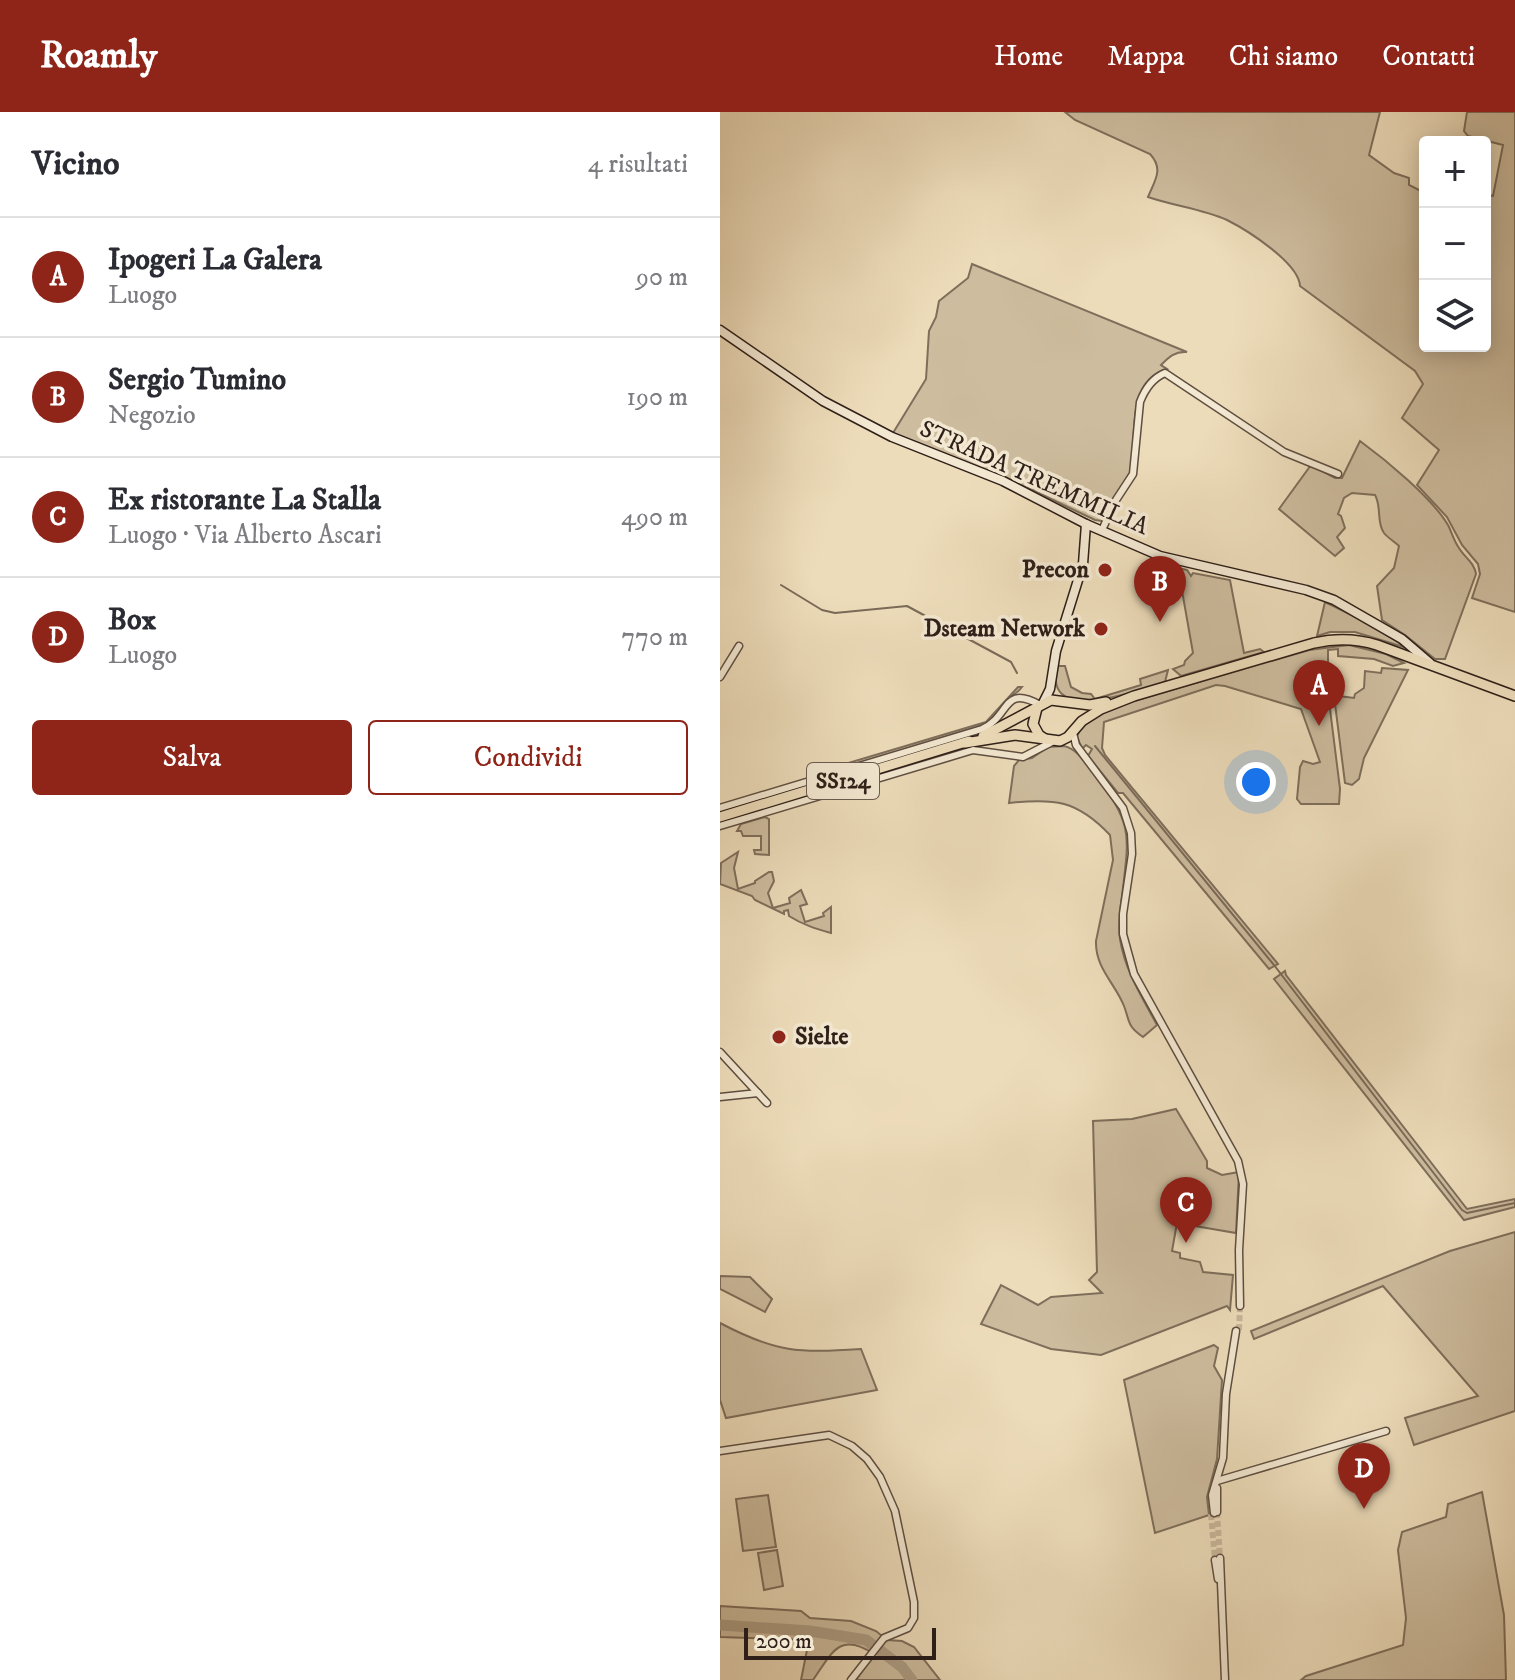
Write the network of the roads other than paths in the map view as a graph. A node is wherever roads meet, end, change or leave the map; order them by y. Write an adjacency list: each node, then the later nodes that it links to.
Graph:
1 (720, 330): 3 (main road, STRADA TREMMILIA)
2 (1338, 474): 4 (street)
3 (1086, 524): 4 (main road, STRADA TREMMILIA); 8 (main road)
4 (1102, 530): 6 (main road, STRADA TREMMILIA)
5 (739, 646): 7 (street)
6 (1433, 666): 9 (main road); 10 (main road)
7 (720, 677)
8 (1051, 680): 11 (main road); 12 (main road)
9 (1134, 696): 11 (main road); 13 (main road)
10 (1515, 696)
11 (1062, 701): 12 (main road); 13 (main road)
12 (1040, 705): 14 (main road); 16 (main road); 19 (street)
13 (1073, 730): 15 (main road); 17 (street)
14 (1036, 734): 15 (main road); 16 (main road); 18 (street)
15 (1054, 741): 17 (street); 18 (street)
16 (965, 743): 20 (main road, SS124)
17 (1076, 745): 26 (street)
18 (1034, 753): 21 (street)
19 (720, 808)
20 (720, 817)
21 (720, 826)
22 (720, 1052): 23 (street)
23 (758, 1093): 24 (street); 25 (street)
24 (720, 1097)
25 (767, 1103)
26 (1238, 1307)
27 (1237, 1331): 30 (street)
28 (1386, 1431): 30 (street)
29 (720, 1451): 33 (street)
30 (1217, 1481): 31 (street)
31 (1216, 1513)
32 (1219, 1558): 34 (street)
33 (851, 1680)
34 (1225, 1680)

